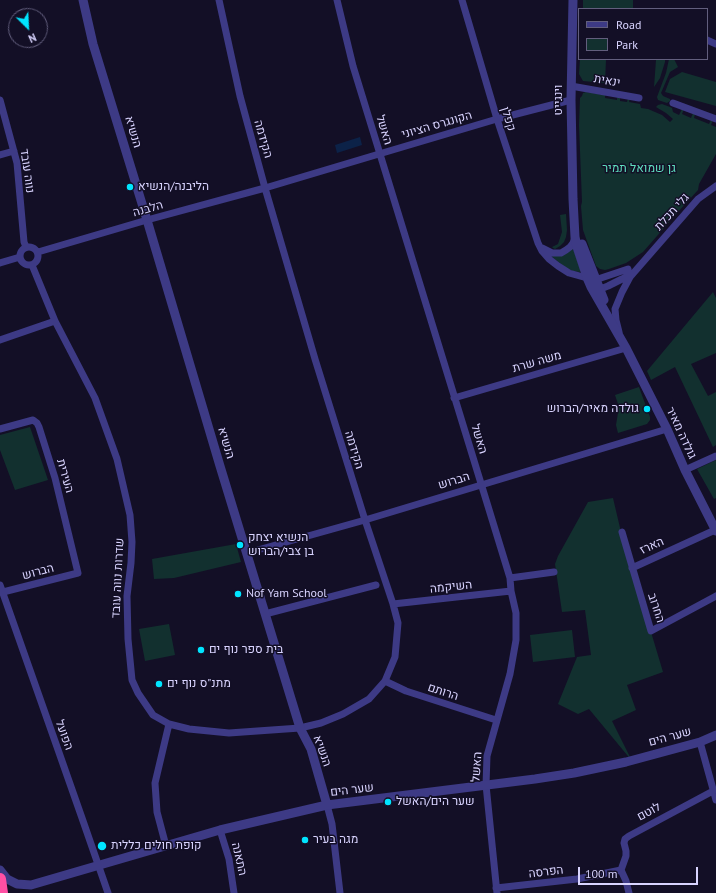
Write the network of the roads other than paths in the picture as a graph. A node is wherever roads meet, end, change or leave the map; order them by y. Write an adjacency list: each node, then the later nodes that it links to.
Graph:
1 (83, 0): 20 (street, הנשיא)
2 (219, 0): 18 (street, הקידמה)
3 (337, 0): 15 (street, האשל)
4 (462, 0): 12 (street, קפלן)
5 (573, 0): 6 (street, וינגייט)
6 (576, 18): 7 (street, וינגייט)
7 (571, 86): 8 (street, ינאית); 10 (street, וינגייט)
8 (639, 98)
9 (0, 100): 14 (street, נווה עובד)
10 (571, 100): 12 (street, הקונגרס הציוני); 19 (street, וינגייט)
11 (673, 103): 13 (street)
12 (497, 119): 15 (street, הקונגרס הציוני); 22 (street, קפלן)
13 (716, 119)
14 (14, 151): 16 (street); 23 (street, נווה עובד)
15 (379, 154): 18 (street, הקונגרס הציוני); 36 (street, האשל)
16 (0, 155)
17 (716, 186): 25 (street, גלי תכלת)
18 (265, 188): 20 (street, הלבנה); 42 (street, הקידמה)
19 (573, 199): 21 (street, וינגייט); 31 (street, וינגייט)
20 (147, 220): 24 (street, הלבנה); 45 (street, הנשיא)
21 (575, 237): 22 (street); 31 (street, וינגייט)
22 (538, 243): 31 (street, קפלן)
23 (26, 247): 24 (street); 26 (street)
24 (38, 252): 28 (street)
25 (648, 256): 29 (street, גלי תכלת); 30 (street, גלי תכלת)
26 (20, 257): 27 (street); 28 (street)
27 (0, 263)
28 (32, 265): 32 (street, שדרות נווה עובד)
29 (628, 269): 31 (street, גלי תכלת); 31 (street, גלי תכלת)
30 (637, 269): 31 (street, גלי תכלת); 33 (street, גלי תכלת)
31 (591, 278): 33 (street, גולדה מאיר); 35 (street, גולדה מאיר)
32 (55, 321): 34 (street); 59 (street, שדרות נווה עובד)
33 (620, 335): 35 (street, גולדה מאיר)
34 (0, 340)
35 (625, 347): 36 (street, משה שרת); 38 (street, גולדה מאיר)
36 (454, 398): 41 (street, האשל)
37 (0, 429): 48 (street, העירית)
38 (667, 429): 40 (street, גולדה מאיר); 41 (street, הברוש)
39 (716, 456): 40 (street)
40 (685, 470): 43 (street, גולדה מאיר)
41 (481, 485): 42 (street, הברוש); 49 (street, האשל)
42 (365, 520): 45 (street, הברוש); 55 (street, הקידמה)
43 (716, 531): 46 (street, הארז)
44 (622, 532): 46 (street, הארז)
45 (247, 553): 56 (street, הנשיא)
46 (632, 568): 54 (street, החרוב)
47 (554, 572): 49 (street)
48 (78, 574): 53 (street, הברוש)
49 (510, 578): 52 (street, האשל)
50 (0, 585): 53 (street, הפועל)
51 (376, 585): 56 (street)
52 (511, 591): 55 (street, השיקמה); 58 (street, האשל)
53 (3, 592): 69 (street, הפועל)
54 (716, 596)
55 (393, 604): 57 (street, הקידמה)
56 (265, 614): 60 (street, הנשיא)
57 (385, 681): 58 (street, הרותם); 60 (street, הקידמה)
58 (496, 720): 63 (street, האשל)
59 (169, 724): 60 (street, הקידמה); 68 (street)
60 (300, 728): 66 (street, הנשיא)
61 (716, 735): 62 (street, שער הים)
62 (700, 742): 63 (street, שער הים); 64 (street)
63 (486, 786): 66 (street, שער הים); 73 (street, האשל)
64 (713, 791): 65 (street); 71 (street, לוטם)
65 (716, 800)
66 (327, 805): 67 (street, שער הים); 77 (street, הנשיא)
67 (220, 830): 68 (street, שער הים); 76 (street, התאנה)
68 (166, 846): 69 (street, שער הים)
69 (99, 865): 70 (street, שער הים); 75 (street, הפועל)
70 (0, 870)
71 (621, 870): 73 (street, הפרסה); 78 (street)
72 (0, 879): 74 (highway)
73 (496, 891)
74 (2, 893)
75 (108, 893)
76 (234, 893)
77 (340, 893)
78 (629, 893)

